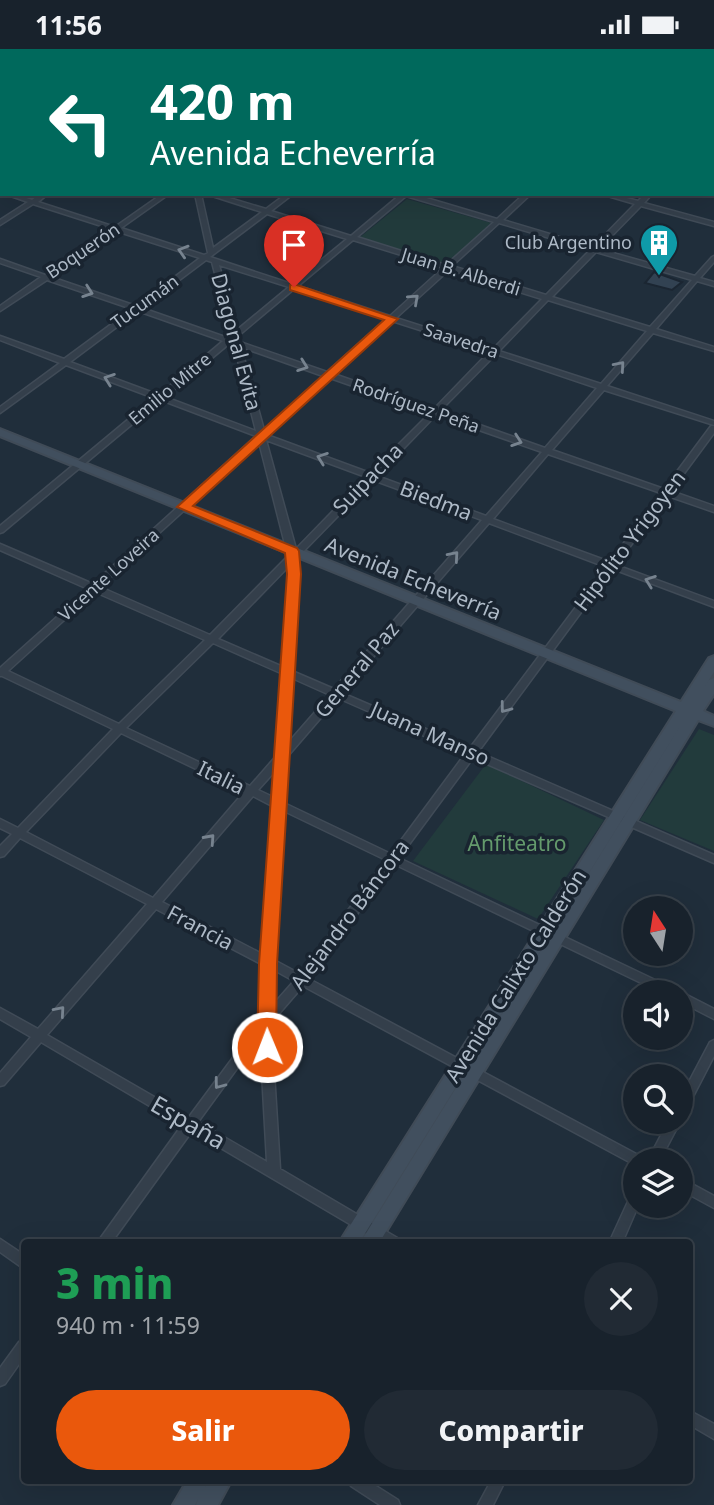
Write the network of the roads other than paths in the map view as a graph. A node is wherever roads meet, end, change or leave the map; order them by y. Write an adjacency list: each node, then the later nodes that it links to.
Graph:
1 (14, 196): 12 (street, Saavedra)
2 (42, 196): 12 (street)
3 (163, 196): 18 (street, Boquerón)
4 (198, 196): 21 (street, Diagonal Evita)
5 (215, 196): 14 (street, Juan B. Alberdi)
6 (287, 196): 14 (street, Tucumán)
7 (403, 196): 19 (street, Emilio Mitre)
8 (412, 196): 15 (street)
9 (526, 196): 15 (street, Vicente Loveira)
10 (611, 196): 13 (street)
11 (647, 196): 13 (street, Suipacha)
12 (33, 202): 16 (street); 18 (street, Saavedra)
13 (640, 204): 17 (street); 20 (street, Suipacha)
14 (267, 212): 19 (street, Juan B. Alberdi); 21 (street, Tucumán)
15 (499, 221): 20 (street); 25 (street, Vicente Loveira)
16 (0, 223)
17 (714, 224)
18 (115, 230): 21 (street, Saavedra, one-way to 18); 26 (street, Boquerón)
19 (352, 239): 25 (street, Juan B. Alberdi); 29 (street, Emilio Mitre)
20 (594, 249): 27 (street); 30 (street, Suipacha)
21 (208, 255): 24 (street, Saavedra); 31 (street, Tucumán)
22 (714, 258): 27 (street, General Paz)
23 (0, 261): 26 (street, Rodríguez Peña)
24 (215, 261): 29 (street, Saavedra); 36 (street, Diagonal Evita)
25 (448, 268): 30 (street, Juan B. Alberdi); 33 (street, Vicente Loveira, one-way to 25)
26 (45, 277): 31 (street, Rodríguez Peña, one-way to 31); 32 (street, Boquerón)
27 (696, 278): 28 (street); 34 (street, General Paz)
28 (714, 284)
29 (294, 287): 33 (street, Saavedra); 36 (street, Emilio Mitre)
30 (547, 298): 34 (street, Juan B. Alberdi); 38 (street, Suipacha)
31 (136, 308): 36 (street, Rodríguez Peña); 39 (street, Tucumán)
32 (0, 309)
33 (392, 319): 38 (street, Saavedra); 40 (street, Vicente Loveira)
34 (651, 330): 37 (street, Juan B. Alberdi); 41 (street, General Paz, one-way to 34)
35 (0, 338): 39 (street, Biedma)
36 (234, 339): 40 (street, Rodríguez Peña, one-way to 40); 42 (street, Emilio Mitre); 47 (street, Diagonal Evita)
37 (714, 349)
38 (492, 351): 41 (street, Saavedra); 44 (street, Suipacha)
39 (63, 362): 42 (street, Biedma, one-way to 39); 43 (street, Tucumán)
40 (330, 375): 44 (street, Rodríguez Peña); 47 (street, Vicente Loveira)
41 (602, 387): 45 (street, Saavedra); 48 (street, General Paz)
42 (160, 397): 47 (street, Biedma); 49 (street, Emilio Mitre)
43 (0, 411)
44 (433, 412): 48 (street, Rodríguez Peña, one-way to 48); 50 (street, Suipacha)
45 (714, 426): 51 (street, Hipólito Yrigoyen)
46 (0, 432): 49 (main road, Avenida Echeverría)
47 (262, 437): 50 (street, Biedma, one-way to 47); 52 (street, Vicente Loveira); 57 (street, Diagonal Evita)
48 (546, 451): 51 (street, Rodríguez Peña); 54 (street, General Paz)
49 (79, 464): 52 (main road, Avenida Echeverría); 55 (street, Emilio Mitre)
50 (371, 476): 54 (street, Biedma); 57 (street, Suipacha)
51 (665, 492): 53 (street, Rodríguez Peña); 58 (street, Hipólito Yrigoyen)
52 (184, 507): 57 (main road, Avenida Echeverría); 59 (street, Vicente Loveira)
53 (714, 509)
54 (486, 519): 58 (street, Biedma); 60 (street, General Paz, one-way to 54)
55 (0, 530)
56 (0, 547): 59 (street, Juana Manso)
57 (293, 554): 60 (main road, Avenida Echeverría); 62 (street, Suipacha); 65 (street, Diagonal Evita)
58 (611, 566): 61 (street, Biedma, one-way to 58); 63 (street, Hipólito Yrigoyen)
59 (95, 587): 62 (street, Juana Manso); 66 (street, Vicente Loveira)
60 (415, 601): 63 (main road, Avenida Echeverría); 68 (street, General Paz)
61 (714, 604)
62 (213, 638): 65 (street, Juana Manso); 71 (street, Suipacha)
63 (546, 654): 69 (main road, Avenida Echeverría); 72 (street, Alejandro Báncora, one-way to 72)
64 (714, 661): 69 (main road)
65 (286, 671): 68 (street, Juana Manso); 73 (street, Diagonal Evita)
66 (1, 672): 71 (street, Italia)
67 (714, 683): 69 (main road)
68 (337, 693): 72 (street, Juana Manso); 73 (street, General Paz)
69 (690, 711): 70 (main road, Avenida Echeverría); 76 (main road, Avenida Calixto Calderón)
70 (714, 721)
71 (119, 729): 74 (street, Italia); 78 (street, Suipacha)
72 (471, 752): 76 (street, Juana Manso); 81 (street, Alejandro Báncora)
73 (281, 759): 74 (street, General Paz); 75 (street, Diagonal Evita)
74 (252, 793): 75 (street, Italia); 82 (street, General Paz, one-way to 74)
75 (278, 806): 81 (street, Italia); 84 (street, Diagonal Evita)
76 (623, 820): 80 (street, Juana Manso); 83 (main road, Avenida Calixto Calderón)
77 (0, 823): 78 (street, Francia)
78 (19, 834): 79 (street, Suipacha); 82 (street, Francia)
79 (0, 853)
80 (714, 859)
81 (391, 860): 83 (street, Italia); 85 (street, Alejandro Báncora)
82 (153, 903): 84 (street, Francia); 91 (street, General Paz, one-way to 82)
83 (550, 935): 86 (street, Italia); 93 (main road, Avenida Calixto Calderón); 94 (main road, Avenida Calixto Calderón)
84 (268, 964): 85 (street, Francia); 90 (street, Diagonal Evita)
85 (302, 980): 90 (street, Alejandro Báncora); 93 (street, Francia)
86 (645, 980)
87 (693, 1003): 89 (street)
88 (0, 1013): 91 (street, España)
89 (714, 1014)
90 (265, 1022): 97 (street, Alejandro Báncora, one-way to 97); 99 (street, Diagonal Evita)
91 (39, 1036): 95 (street, General Paz); 97 (street, España)
92 (714, 1045): 96 (street)
93 (459, 1065): 94 (street, Francia); 103 (main road, Avenida Calixto Calderón)
94 (474, 1073): 98 (street, Francia); 104 (main road, Avenida Calixto Calderón)
95 (0, 1081)
96 (693, 1085)
97 (189, 1124): 99 (street, España); 105 (street, Alejandro Báncora)
98 (623, 1153)
99 (274, 1173): 103 (street, España)
100 (693, 1191): 101 (street)
101 (714, 1202)
102 (626, 1218): 107 (street)
103 (361, 1222): 104 (street, España); 106 (main road, Avenida Calixto Calderón)
104 (373, 1237)
105 (106, 1239)
106 (350, 1239)
107 (617, 1239)
108 (0, 1245): 109 (street)
109 (21, 1260)
110 (21, 1351): 111 (street)
111 (0, 1379)
112 (693, 1420): 113 (street)
113 (714, 1432)
114 (196, 1484): 118 (main road)
115 (219, 1484): 119 (main road)
116 (361, 1484): 120 (street)
117 (496, 1484): 121 (street)
118 (183, 1505)
119 (206, 1505)
120 (393, 1505)
121 (485, 1505)

